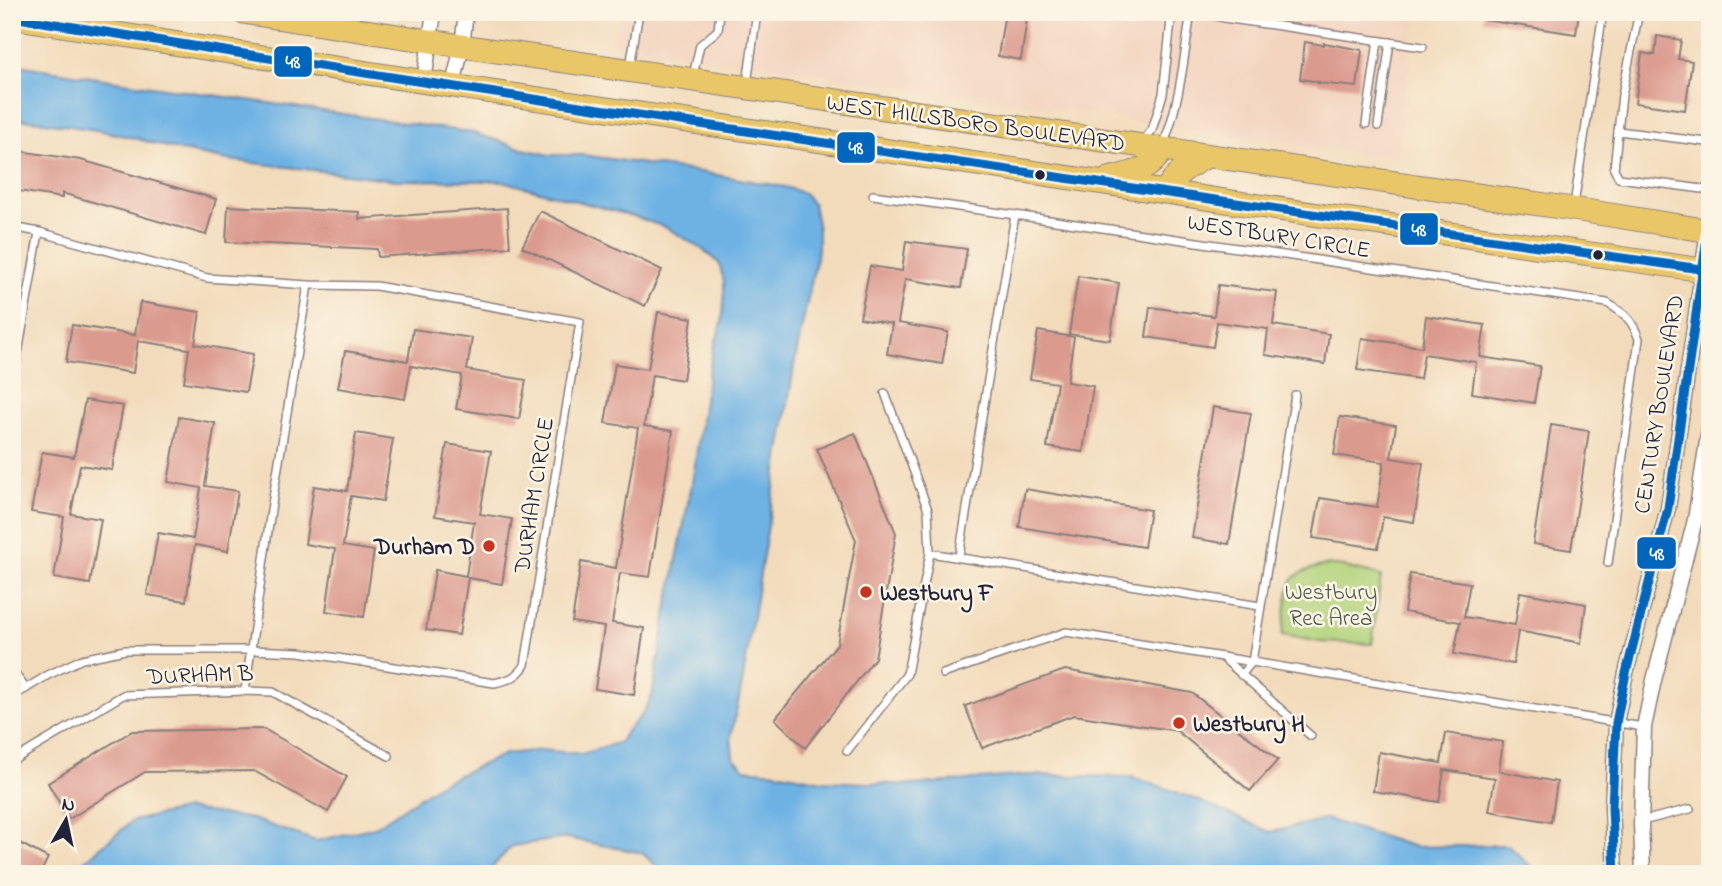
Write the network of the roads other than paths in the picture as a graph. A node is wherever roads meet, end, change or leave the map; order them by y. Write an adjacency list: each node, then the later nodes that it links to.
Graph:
1 (243, 12): 13 (main road, WEST HILLSBORO BOULEVARD)
2 (434, 12): 13 (street)
3 (466, 12): 16 (street)
4 (639, 12): 18 (lane)
5 (720, 12): 19 (lane)
6 (757, 12): 22 (lane)
7 (1172, 12): 27 (lane)
8 (1191, 12): 28 (lane)
9 (1198, 12): 14 (lane)
10 (1603, 12): 34 (lane)
11 (1639, 12): 25 (lane)
12 (12, 17): 20 (main road, WEST HILLSBORO BOULEVARD)
13 (430, 41): 16 (main road, WEST HILLSBORO BOULEVARD); 20 (street)
14 (1378, 41): 15 (lane); 23 (lane)
15 (1390, 43): 17 (lane); 24 (lane)
16 (462, 46): 18 (main road, WEST HILLSBORO BOULEVARD); 21 (street)
17 (1423, 47)
18 (630, 71): 19 (main road, WEST HILLSBORO BOULEVARD)
19 (692, 80): 22 (main road, WEST HILLSBORO BOULEVARD)
20 (424, 81): 21 (main road, WEST HILLSBORO BOULEVARD)
21 (453, 85): 30 (main road, WEST HILLSBORO BOULEVARD)
22 (747, 88): 27 (main road, WEST HILLSBORO BOULEVARD)
23 (1366, 124)
24 (1378, 126)
25 (1618, 131): 26 (lane); 31 (lane)
26 (1707, 142)
27 (1139, 146): 28 (main road, WEST HILLSBORO BOULEVARD)
28 (1162, 150): 29 (main road, WEST HILLSBORO BOULEVARD); 30 (main road)
29 (1207, 156): 32 (main road); 34 (main road, WEST HILLSBORO BOULEVARD)
30 (1102, 181): 32 (main road, WEST HILLSBORO BOULEVARD)
31 (1710, 190)
32 (1166, 191): 39 (main road, WEST HILLSBORO BOULEVARD)
33 (873, 195): 35 (lane, WESTBURY CIRCLE)
34 (1573, 209): 37 (main road, WEST HILLSBORO BOULEVARD)
35 (1015, 215): 46 (lane); 47 (lane, WESTBURY CIRCLE)
36 (12, 227): 38 (lane, DURHAM CIRCLE)
37 (1709, 229): 39 (street, CENTURY BOULEVARD)
38 (39, 232): 40 (lane, DURHAM CIRCLE); 41 (lane)
39 (1706, 270): 58 (street, CENTURY BOULEVARD)
40 (308, 285): 49 (lane); 49 (lane, DURHAM CIRCLE)
41 (12, 388)
42 (885, 393): 45 (lane)
43 (1295, 395): 48 (lane)
44 (1710, 422): 59 (street)
45 (930, 552): 46 (lane); 61 (lane)
46 (959, 557): 48 (lane)
47 (1608, 563)
48 (1261, 606): 51 (lane)
49 (251, 650): 55 (lane, DURHAM CIRCLE); 56 (lane)
50 (1222, 657): 51 (lane); 53 (lane); 54 (lane)
51 (1252, 662): 54 (lane); 58 (lane)
52 (12, 670): 55 (lane)
53 (943, 674)
54 (1241, 675): 60 (lane)
55 (26, 689): 57 (lane, DURHAM CIRCLE)
56 (245, 691): 62 (lane, DURHAM B); 63 (lane, DURHAM B)
57 (12, 697)
58 (1616, 723): 59 (lane); 66 (street, CENTURY BOULEVARD)
59 (1644, 727): 65 (street)
60 (1311, 736)
61 (848, 751)
62 (389, 756)
63 (12, 761)
64 (1689, 808): 65 (lane)
65 (1641, 821): 67 (street)
66 (1615, 874)
67 (1643, 874)

